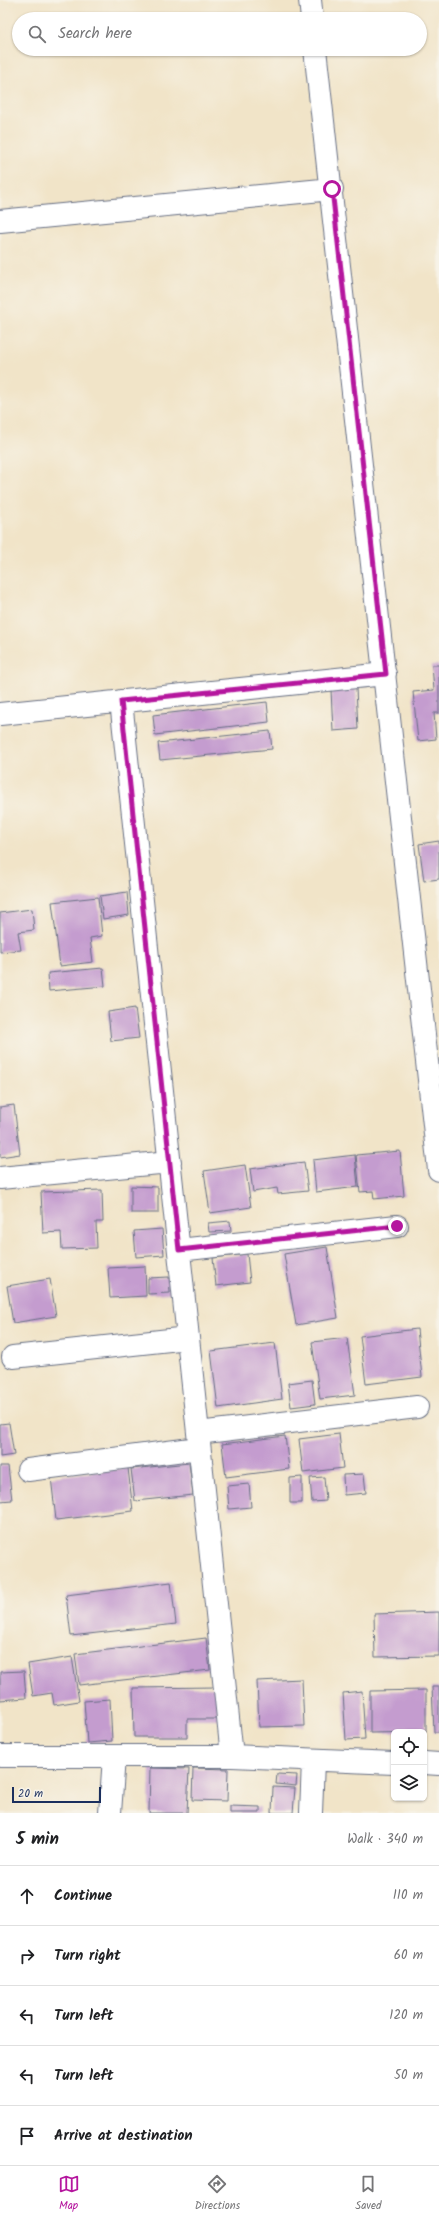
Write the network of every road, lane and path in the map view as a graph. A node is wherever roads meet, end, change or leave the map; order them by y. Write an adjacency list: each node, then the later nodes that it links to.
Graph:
1 (310, 0): 2 (street)
2 (311, 12)
3 (317, 56): 4 (street)
4 (332, 189): 5 (street); 6 (street)
5 (0, 221)
6 (386, 674): 7 (street); 10 (street)
7 (121, 701): 8 (street); 9 (street)
8 (0, 714)
9 (170, 1162): 11 (street); 13 (street)
10 (439, 1170)
11 (0, 1178)
12 (397, 1226): 13 (street)
13 (179, 1250): 14 (street)
14 (188, 1338): 15 (street); 17 (street)
15 (12, 1357)
16 (417, 1407): 17 (street)
17 (199, 1440): 18 (street); 20 (street)
18 (28, 1470)
19 (0, 1756): 21 (street)
20 (232, 1756): 21 (street); 22 (street)
21 (114, 1757): 26 (street)
22 (313, 1761): 23 (street); 27 (street)
23 (391, 1763)
24 (427, 1763): 25 (street)
25 (439, 1764)
26 (110, 1813)
27 (311, 1813)

